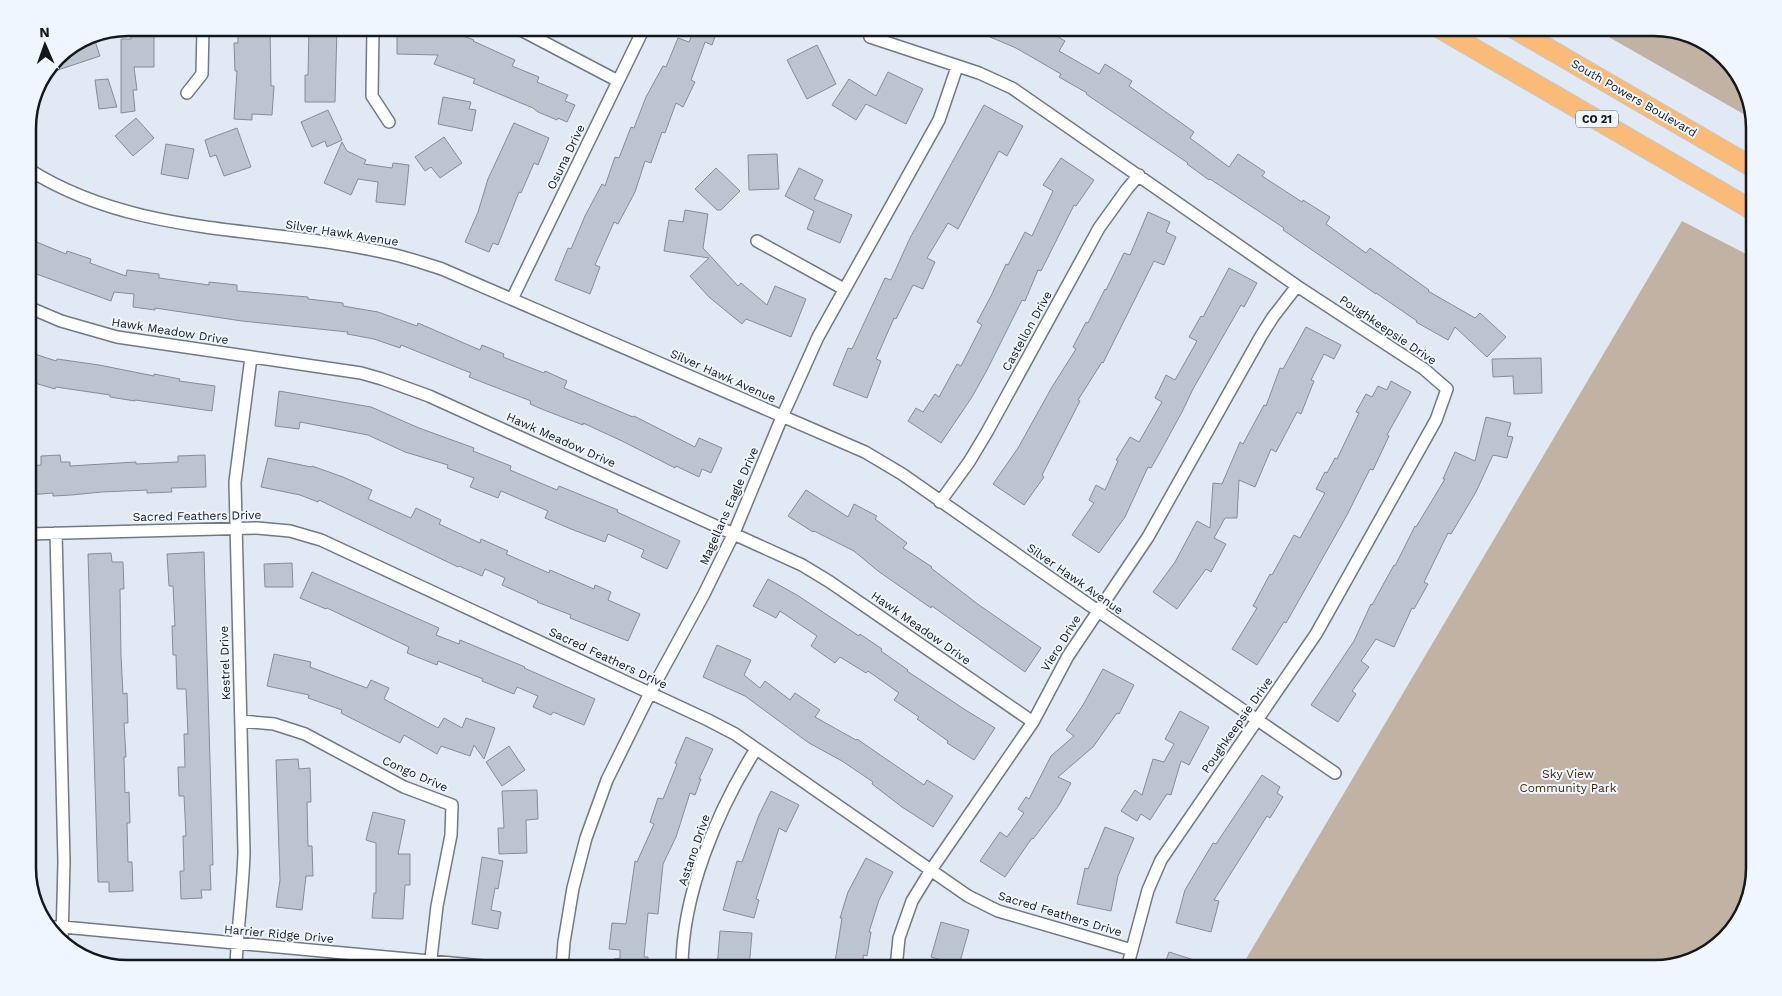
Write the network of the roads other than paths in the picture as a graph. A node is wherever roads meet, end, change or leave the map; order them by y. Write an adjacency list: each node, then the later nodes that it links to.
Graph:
1 (203, 36): 10 (street)
2 (373, 36): 11 (street)
3 (532, 36): 9 (street)
4 (640, 36): 9 (street, Osuna Drive)
5 (1453, 36): 15 (highway, CO 21)
6 (1527, 36): 12 (highway, South Powers Boulevard)
7 (870, 37): 8 (street, Poughkeepsie Drive)
8 (957, 67): 14 (street, Poughkeepsie Drive); 18 (street, Magellans Eagle Drive)
9 (618, 81): 19 (street, Osuna Drive)
10 (186, 93)
11 (390, 122)
12 (1746, 163)
13 (36, 174): 19 (street, Silver Hawk Avenue)
14 (1139, 175): 17 (street, Poughkeepsie Drive); 23 (street, Castellon Drive)
15 (1746, 206)
16 (757, 241): 18 (street)
17 (1297, 286): 28 (street, Viero Drive); 31 (street, Poughkeepsie Drive)
18 (844, 289): 22 (street, Magellans Eagle Drive)
19 (512, 300): 22 (street, Silver Hawk Avenue)
20 (36, 310): 21 (street, Hawk Meadow Drive)
21 (250, 357): 24 (street, Kestrel Drive); 26 (street, Hawk Meadow Drive)
22 (782, 417): 23 (street, Silver Hawk Avenue); 26 (street, Magellans Eagle Drive)
23 (940, 502): 28 (street, Silver Hawk Avenue)
24 (235, 527): 25 (street, Sacred Feathers Drive); 29 (street, Sacred Feathers Drive); 30 (street, Kestrel Drive)
25 (56, 533): 27 (street, Sacred Feathers Drive); 37 (street)
26 (734, 533): 29 (street, Magellans Eagle Drive); 32 (street, Hawk Meadow Drive)
27 (36, 534)
28 (1098, 611): 31 (street, Silver Hawk Avenue); 32 (street, Viero Drive)
29 (650, 693): 33 (street, Sacred Feathers Drive); 44 (street, Magellans Eagle Drive)
30 (241, 721): 39 (street, Kestrel Drive); 43 (street, Congo Drive)
31 (1257, 721): 34 (street, Silver Hawk Avenue); 40 (street, Poughkeepsie Drive)
32 (1033, 722): 35 (street, Viero Drive)
33 (756, 749): 35 (street, Sacred Feathers Drive); 45 (street, Astano Drive)
34 (1335, 773)
35 (931, 870): 40 (street, Sacred Feathers Drive); 46 (street, Viero Drive)
36 (58, 927): 37 (street, Harrier Ridge Drive)
37 (63, 927): 38 (street); 39 (street, Harrier Ridge Drive)
38 (63, 932)
39 (237, 944): 41 (street, Kestrel Drive); 42 (street, Harrier Ridge Drive)
40 (1132, 950): 47 (street, Poughkeepsie Drive)
41 (236, 960)
42 (384, 960)
43 (431, 960)
44 (563, 960)
45 (683, 960)
46 (897, 960)
47 (1129, 960)

